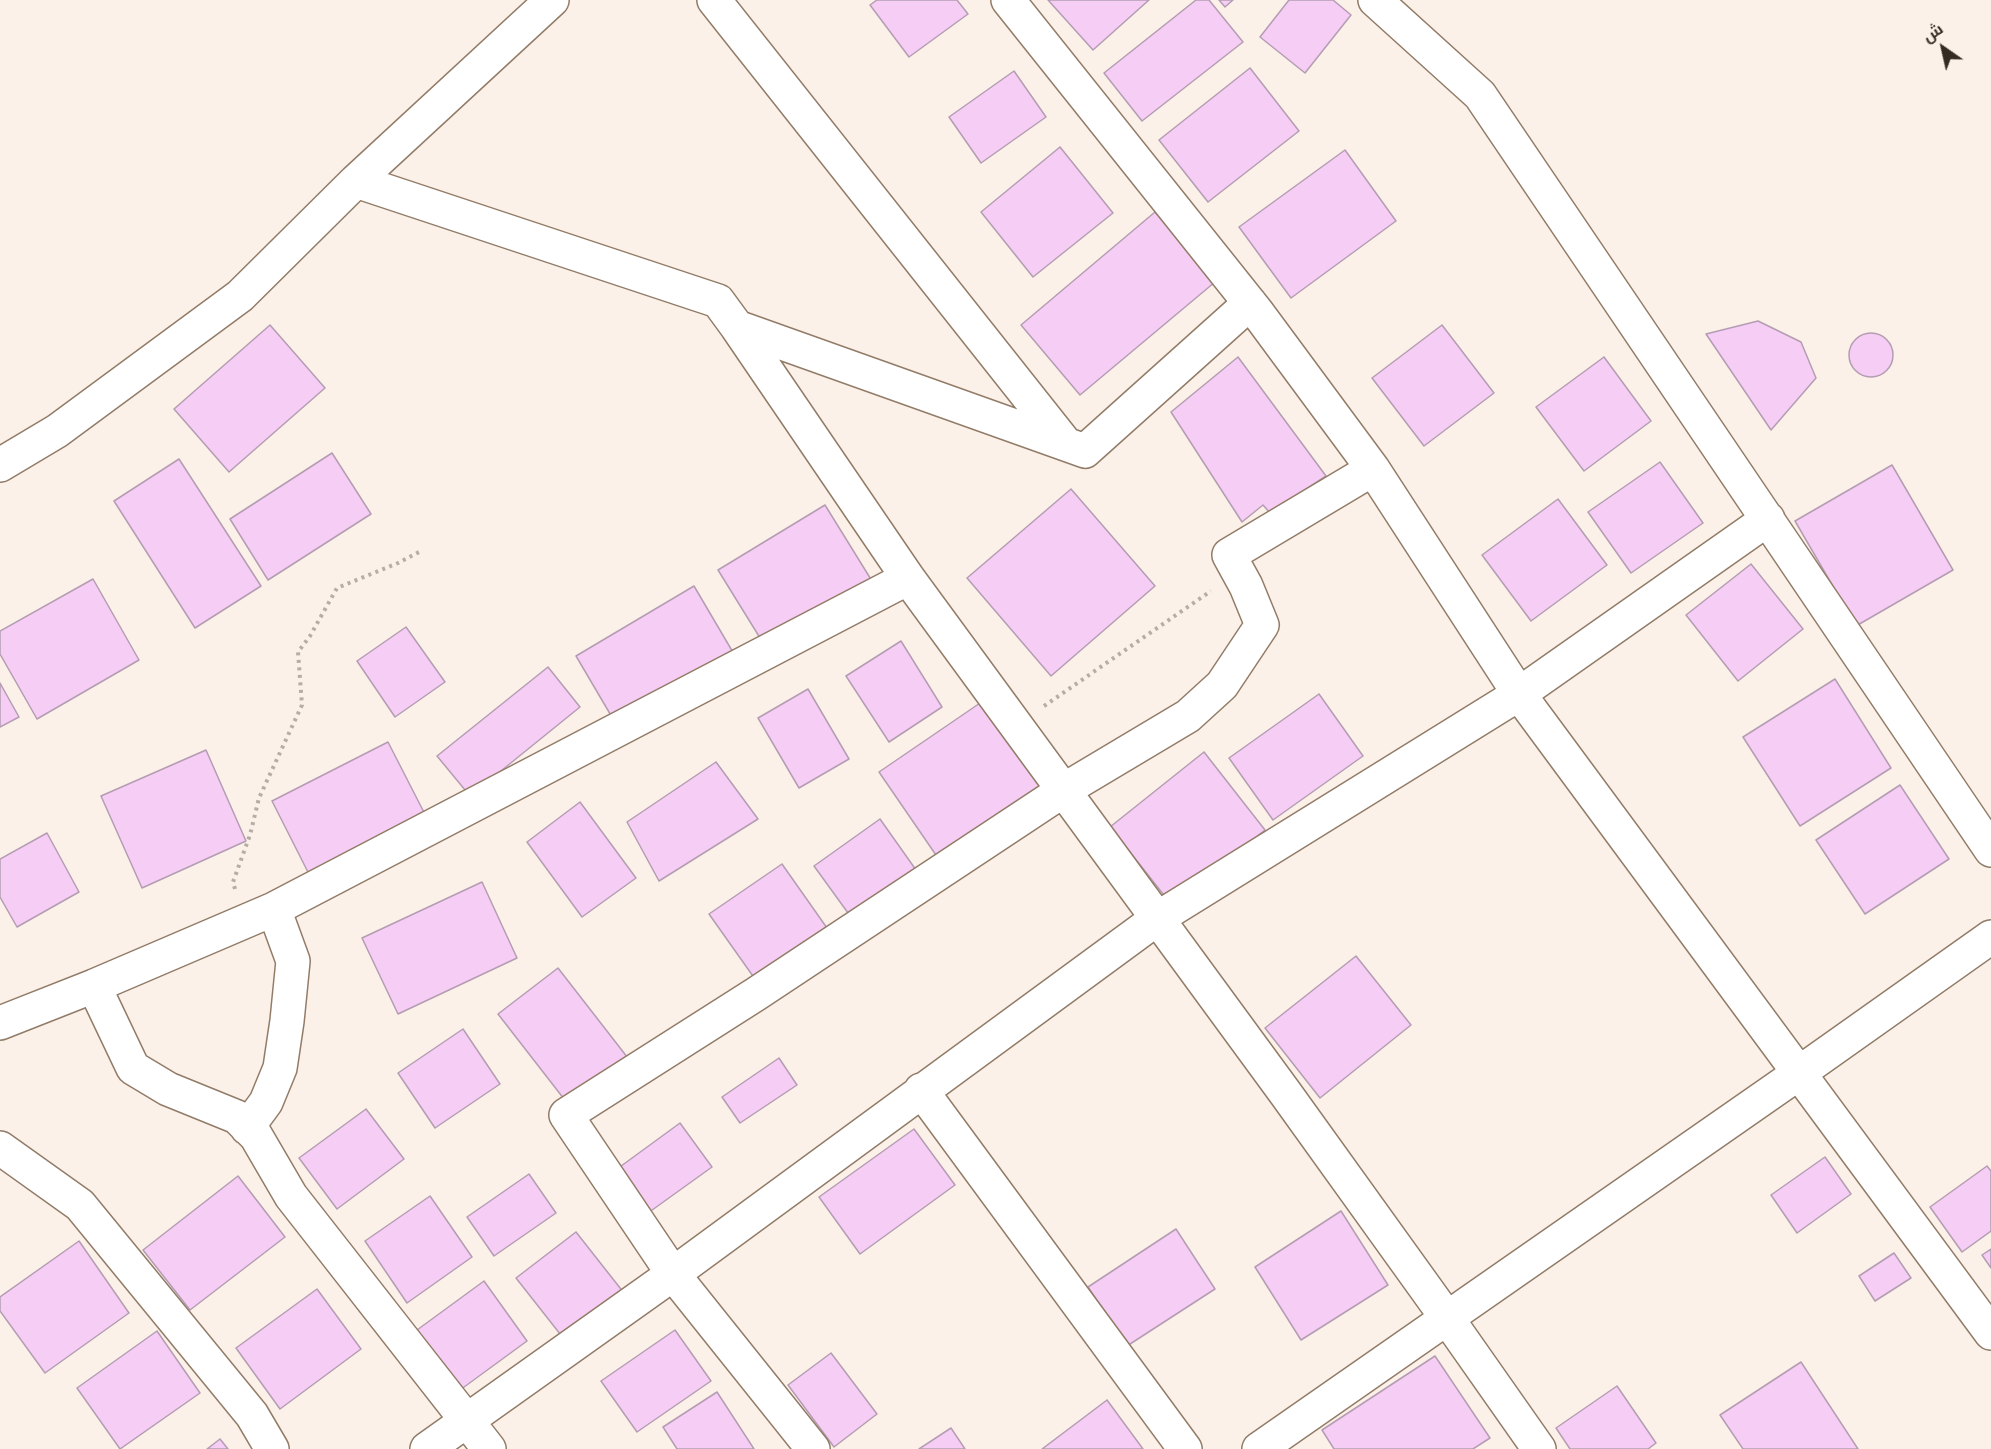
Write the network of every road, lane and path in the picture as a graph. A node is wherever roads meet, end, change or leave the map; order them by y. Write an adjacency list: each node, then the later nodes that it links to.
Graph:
1 (552, 0): 5 (street)
2 (714, 0): 8 (street)
3 (1008, 0): 6 (street)
4 (1375, 0): 11 (street)
5 (356, 181): 7 (street); 9 (street)
6 (1250, 303): 8 (street); 10 (street)
7 (737, 327): 8 (street); 14 (street)
8 (1065, 443)
9 (0, 465)
10 (1373, 469): 13 (street); 15 (street)
11 (1768, 519): 15 (street); 18 (street)
12 (421, 551): 21 (path)
13 (1239, 572): 16 (path); 17 (street)
14 (908, 578): 16 (street); 19 (street)
15 (1519, 694): 20 (street); 25 (street)
16 (1016, 725): 17 (street)
17 (1064, 790): 20 (street); 29 (street)
18 (1991, 850)
19 (274, 909): 21 (street); 27 (street)
20 (1158, 918): 26 (street); 30 (street)
21 (245, 921): 23 (street)
22 (1991, 937): 25 (street)
23 (94, 987): 24 (street); 27 (street)
24 (1, 1021)
25 (1799, 1073): 30 (street); 31 (street)
26 (921, 1090): 29 (street); 37 (street)
27 (247, 1128): 32 (street)
28 (0, 1148): 33 (street)
29 (674, 1274): 32 (street); 36 (street)
30 (1447, 1318): 38 (street); 39 (street)
31 (1991, 1333)
32 (466, 1420): 34 (street); 35 (street)
33 (272, 1449)
34 (427, 1449)
35 (489, 1449)
36 (813, 1449)
37 (1185, 1449)
38 (1259, 1449)
39 (1539, 1449)

